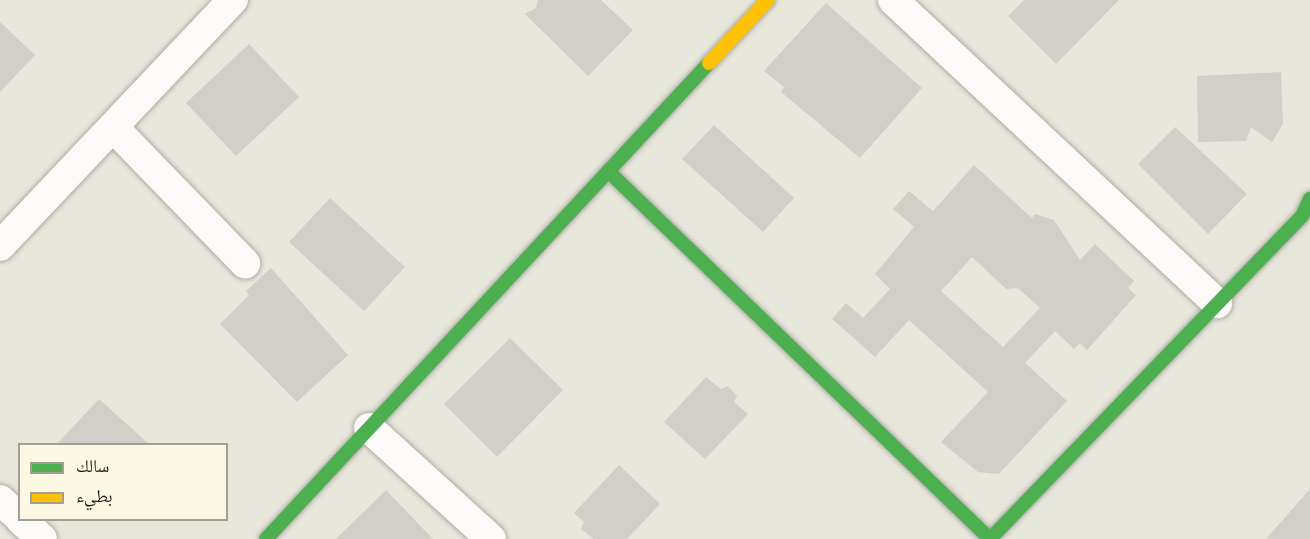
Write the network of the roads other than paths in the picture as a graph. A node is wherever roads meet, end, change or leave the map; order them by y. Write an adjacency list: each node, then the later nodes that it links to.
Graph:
1 (233, 0): 4 (street)
2 (768, 0): 5 (street)
3 (893, 0): 9 (street)
4 (113, 127): 7 (street); 8 (street)
5 (608, 171): 10 (street); 17 (street)
6 (1310, 200): 9 (street)
7 (0, 246)
8 (244, 263)
9 (1217, 303): 17 (street)
10 (369, 428): 15 (street); 16 (street)
11 (0, 500): 12 (street)
12 (18, 517)
13 (22, 521): 14 (street)
14 (42, 539)
15 (266, 539)
16 (491, 539)
17 (990, 539)

